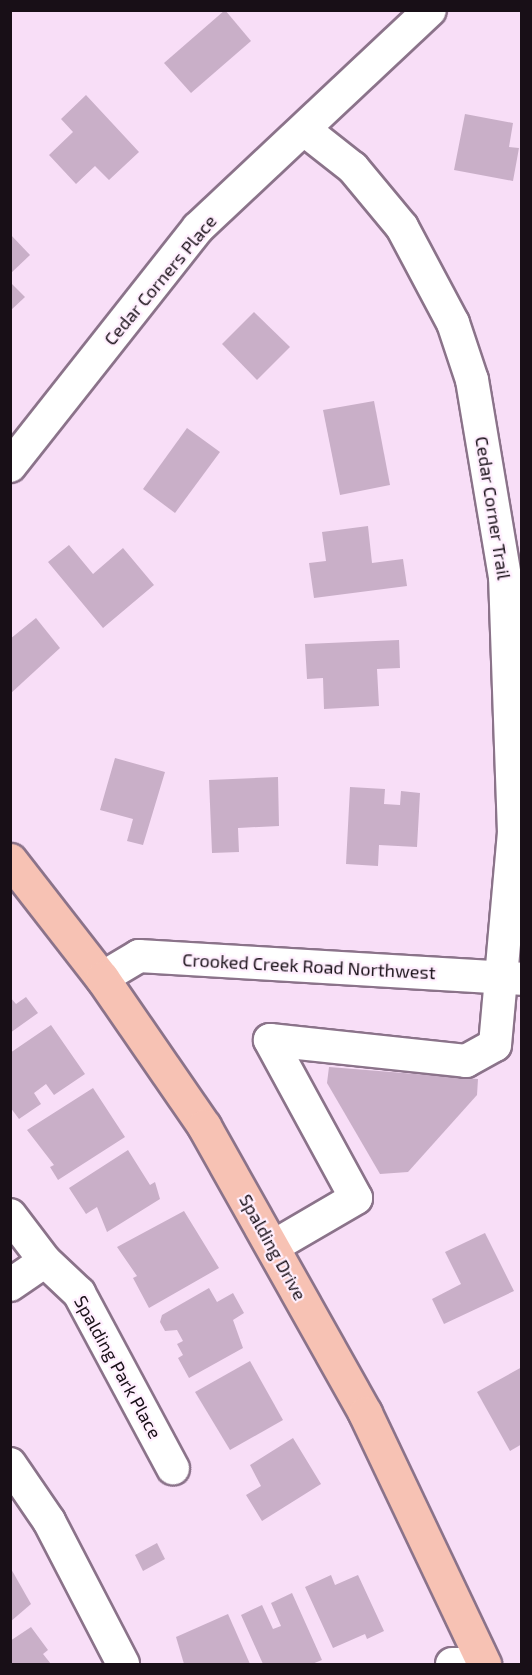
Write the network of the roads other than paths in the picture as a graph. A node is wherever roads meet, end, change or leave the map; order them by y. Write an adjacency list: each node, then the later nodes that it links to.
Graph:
1 (430, 10): 2 (street, Cedar Corners Place)
2 (306, 131): 3 (street, Cedar Corners Place); 4 (street, Cedar Corner Trail)
3 (10, 466)
4 (513, 575): 7 (street, Cedar Corner Trail)
5 (10, 860): 6 (main road, Spalding Drive)
6 (102, 978): 7 (street, Crooked Creek Road Northwest); 9 (main road, Spalding Drive)
7 (512, 978): 9 (street, Cedar Corner Trail)
8 (10, 1215): 10 (street, Spalding Park Place)
9 (274, 1246): 17 (main road, Spalding Drive)
10 (45, 1261): 11 (street); 13 (street, Spalding Park Place)
11 (10, 1285)
12 (10, 1464): 14 (street)
13 (173, 1468)
14 (123, 1665)
15 (452, 1665): 16 (street)
16 (466, 1665)
17 (483, 1665)

